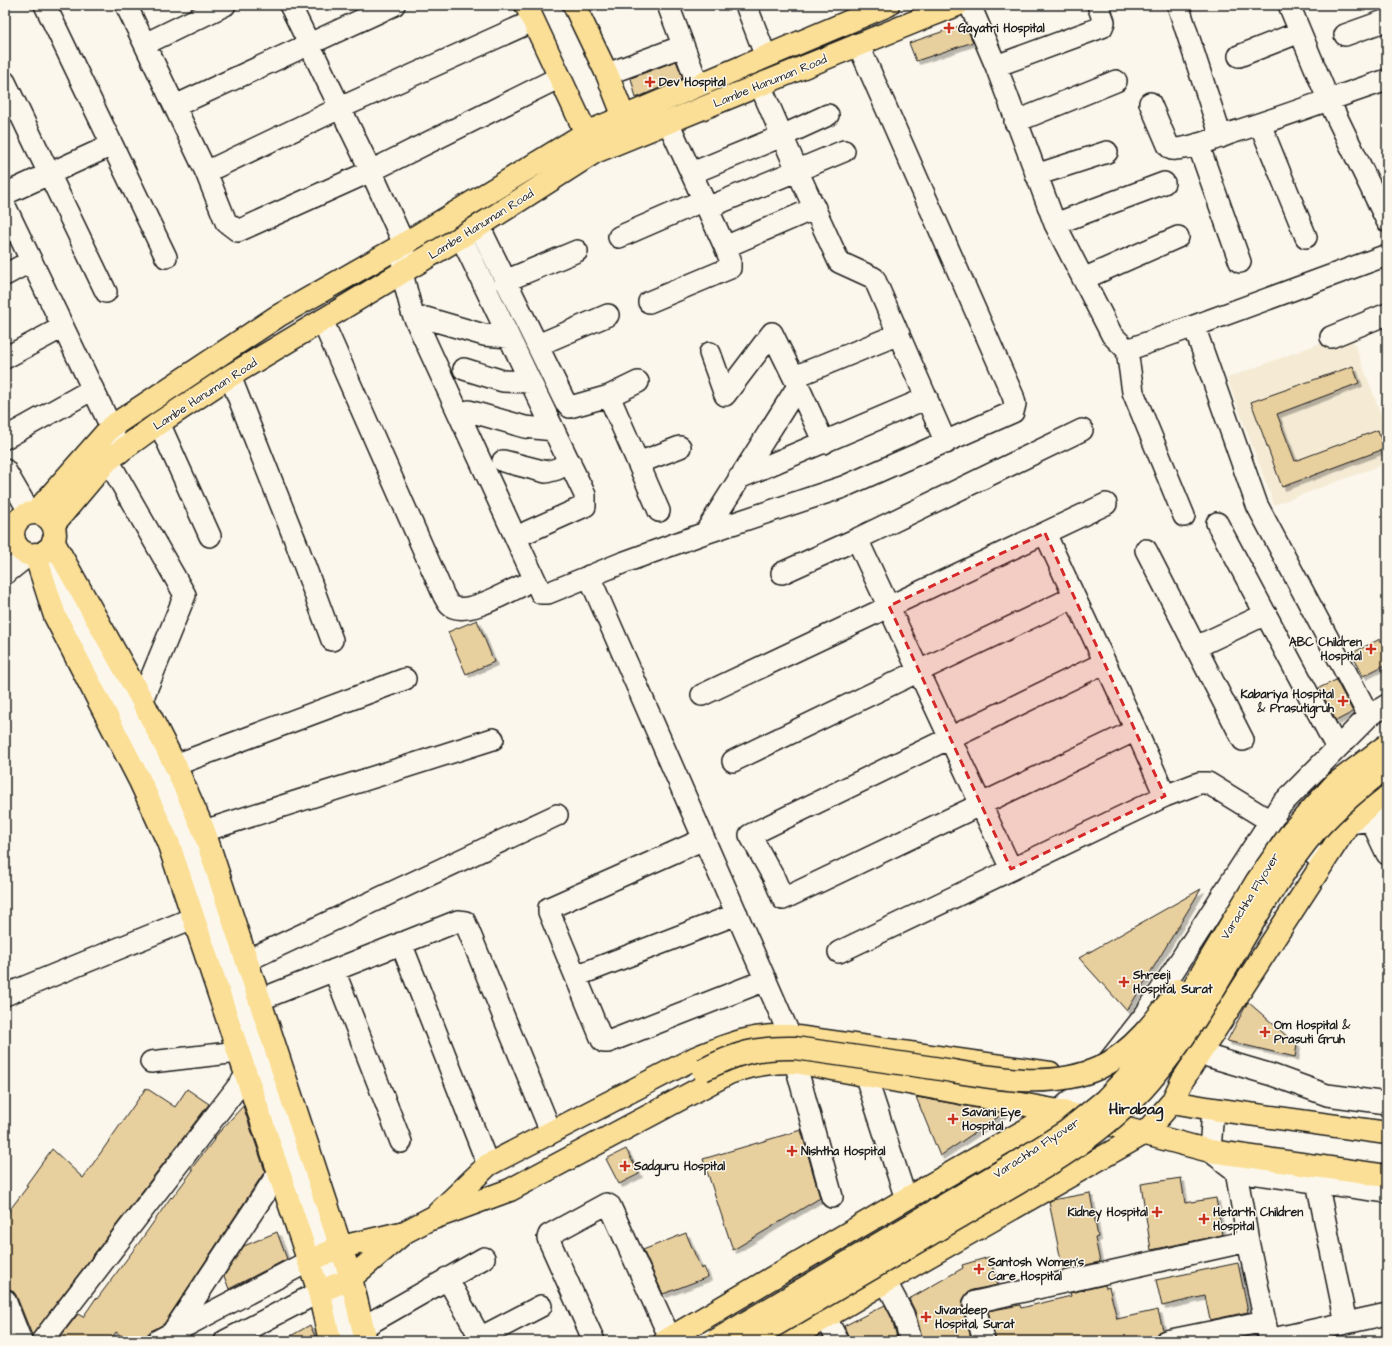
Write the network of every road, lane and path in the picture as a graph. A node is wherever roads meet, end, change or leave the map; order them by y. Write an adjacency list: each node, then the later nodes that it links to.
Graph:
1 (45, 5): 48 (street)
2 (126, 5): 21 (street)
3 (225, 5): 21 (street)
4 (290, 5): 20 (street)
5 (394, 5): 20 (street)
6 (668, 5): 23 (street)
7 (746, 5): 25 (street)
8 (888, 5): 25 (main road, Lambe Hanuman Road)
9 (957, 5): 16 (main road, Lambe Hanuman Road)
10 (970, 5): 26 (street)
11 (1098, 5): 26 (street)
12 (1178, 5): 46 (street)
13 (1289, 5): 18 (street)
14 (575, 6): 27 (main road); 38 (main road)
15 (533, 10): 28 (main road); 37 (street); 43 (main road)
16 (921, 11): 22 (main road, Lambe Hanuman Road)
17 (1387, 20): 19 (street)
18 (1300, 32): 24 (street); 34 (street)
19 (1345, 35)
20 (308, 43): 36 (street); 37 (street)
21 (145, 44): 36 (street)
22 (858, 44): 33 (main road, Lambe Hanuman Road); 110 (street)
23 (683, 46): 27 (street); 32 (street)
24 (1239, 56)
25 (766, 57): 32 (main road, Lambe Hanuman Road)
26 (996, 66): 41 (street)
27 (607, 74): 38 (main road)
28 (560, 77): 43 (main road); 53 (street)
29 (1387, 80): 34 (street)
30 (1116, 81): 41 (street)
31 (5, 82): 56 (street)
32 (698, 85): 38 (main road, Lambe Hanuman Road)
33 (760, 85): 40 (main road, Lambe Hanuman Road); 45 (street)
34 (1328, 99): 42 (street); 63 (street)
35 (1150, 103): 47 (street)
36 (175, 106): 54 (street)
37 (340, 108): 53 (street); 54 (street)
38 (620, 108): 43 (main road, Lambe Hanuman Road); 44 (main road)
39 (828, 115): 45 (street)
40 (668, 122): 44 (main road, Lambe Hanuman Road); 55 (street)
41 (1015, 122): 57 (street)
42 (1260, 124): 46 (street); 68 (street)
43 (584, 128): 50 (main road); 70 (main road, Lambe Hanuman Road)
44 (632, 136): 50 (main road, Lambe Hanuman Road)
45 (782, 136): 52 (street); 55 (street)
46 (1221, 137): 47 (street)
47 (1198, 144): 76 (street)
48 (112, 145): 56 (street); 74 (street)
49 (844, 151): 52 (street)
50 (595, 152): 65 (main road, Lambe Hanuman Road)
51 (1107, 152): 57 (street)
52 (797, 170): 60 (street); 62 (street)
53 (371, 171): 54 (street); 70 (street)
54 (206, 172)
55 (692, 173): 60 (street)
56 (50, 174): 59 (street); 81 (street)
57 (1036, 175): 64 (street)
58 (1164, 183): 64 (street)
59 (5, 194)
60 (705, 204): 67 (street); 71 (street)
61 (5, 206): 75 (street)
62 (815, 208): 71 (street); 89 (street)
63 (1387, 221)
64 (1055, 224): 79 (street)
65 (479, 226): 66 (main road, Lambe Hanuman Road); 80 (street)
66 (460, 237): 77 (main road, Lambe Hanuman Road); 90 (street)
67 (618, 237)
68 (1306, 237)
69 (1178, 238): 79 (street)
70 (404, 244): 77 (street); 106 (main road, Lambe Hanuman Road)
71 (725, 247): 82 (street)
72 (577, 251): 80 (street)
73 (1387, 255): 87 (street)
74 (166, 257)
75 (31, 261): 78 (street); 88 (street)
76 (1240, 262)
77 (402, 273): 86 (main road, Lambe Hanuman Road); 134 (street)
78 (5, 275)
79 (1083, 279): 93 (street)
80 (505, 281): 92 (street)
81 (106, 292)
82 (649, 302)
83 (608, 315): 92 (street)
84 (426, 318): 90 (street)
85 (1386, 318): 91 (street)
86 (322, 320): 97 (main road, Lambe Hanuman Road); 135 (street)
87 (1194, 326): 93 (street); 147 (street)
88 (63, 327): 95 (street); 101 (street)
89 (899, 334): 98 (street); 103 (street)
90 (509, 337): 99 (street)
91 (1331, 337)
92 (538, 345): 102 (street)
93 (1127, 350): 122 (street)
94 (710, 353): 98 (street)
95 (5, 358)
96 (464, 369): 99 (street)
97 (230, 376): 105 (main road, Lambe Hanuman Road); 139 (street)
98 (796, 381): 111 (street); 118 (street)
99 (531, 382): 107 (street)
100 (638, 382): 102 (street)
101 (93, 390): 106 (street); 109 (street)
102 (609, 396): 116 (street)
103 (927, 398): 110 (street); 111 (street)
104 (469, 411): 107 (street)
105 (159, 423): 113 (main road, Lambe Hanuman Road); 127 (street)
106 (111, 427): 113 (street); 121 (main road, Lambe Hanuman Road)
107 (554, 430): 115 (street)
108 (1082, 430): 128 (street)
109 (5, 438)
110 (946, 442): 125 (street)
111 (824, 443): 118 (street)
112 (680, 447): 116 (street)
113 (114, 457): 130 (main road, Lambe Hanuman Road); 145 (street)
114 (504, 461): 115 (street)
115 (570, 462): 124 (street)
116 (638, 463): 120 (street)
117 (5, 470): 121 (street)
118 (739, 478): 125 (street)
119 (1106, 504): 126 (street)
120 (659, 510)
121 (33, 513): 129 (main road, Lambe Hanuman Road); 130 (main road)
122 (1184, 516)
123 (1217, 523): 138 (street)
124 (527, 532)
125 (705, 532): 134 (street)
126 (1044, 533): 136 (street); 137 (street)
127 (210, 536)
128 (857, 539): 132 (street); 137 (street)
129 (9, 542): 130 (main road)
130 (43, 545): 133 (street, Lambe Hanuman Road); 145 (main road); 171 (main road); 208 (street)
131 (1146, 550): 140 (street)
132 (782, 573)
133 (5, 574)
134 (589, 576): 165 (street)
135 (522, 586)
136 (1074, 597): 141 (street); 142 (street)
137 (890, 606): 142 (street); 144 (street)
138 (1266, 614): 140 (street); 153 (street)
139 (332, 640)
140 (1196, 647): 151 (street)
141 (1104, 663): 148 (street); 149 (street)
142 (919, 670): 149 (street); 154 (street)
143 (405, 679): 155 (street)
144 (702, 695)
145 (142, 700): 155 (main road)
146 (1387, 705): 147 (street)
147 (1370, 716): 153 (street)
148 (1136, 730): 158 (street); 159 (street)
149 (950, 738): 159 (street); 159 (street)
150 (493, 739): 164 (street)
151 (1243, 740)
152 (1387, 745): 169 (main road, Varachha Flyover, bridge)
153 (1337, 748): 162 (street)
154 (733, 761)
155 (175, 765): 164 (main road)
156 (1387, 767): 230 (main road, Varachha Flyover, bridge)
157 (1387, 790): 163 (main road)
158 (1165, 796): 162 (street); 168 (street)
159 (980, 804): 168 (street)
160 (1379, 814): 163 (street); 166 (street)
161 (557, 815): 174 (street)
162 (1270, 822): 167 (street); 187 (street)
163 (1349, 823): 167 (main road)
164 (204, 831): 174 (main road)
165 (704, 839): 170 (street); 176 (street)
166 (1387, 854)
167 (1324, 862): 182 (main road)
168 (1011, 869): 173 (street)
169 (1257, 881): 205 (main road, bridge); 229 (main road, Varachha Flyover, bridge)
170 (737, 914): 176 (street); 177 (street)
171 (193, 918): 178 (street); 181 (main road)
172 (401, 943): 175 (street); 192 (street); 197 (street)
173 (839, 952)
174 (246, 961): 179 (main road)
175 (334, 970): 179 (street); 195 (street)
176 (576, 976): 177 (street)
177 (766, 980): 180 (street)
178 (5, 995)
179 (259, 1000): 208 (main road)
180 (790, 1036): 184 (street); 187 (main road); 192 (main road)
181 (238, 1052): 183 (street); 186 (main road)
182 (1201, 1054): 188 (main road); 189 (street)
183 (151, 1062)
184 (795, 1062): 185 (main road); 203 (street); 205 (main road)
185 (864, 1074): 191 (main road); 204 (street)
186 (246, 1076): 199 (main road); 224 (street)
187 (1094, 1080): 191 (street)
188 (1172, 1102): 190 (main road); 193 (main road)
189 (1387, 1103)
190 (1213, 1109): 194 (main road); 196 (street)
191 (1059, 1111): 193 (main road); 204 (main road)
192 (551, 1132): 197 (main road)
193 (1145, 1133): 196 (main road); 211 (main road)
194 (1387, 1133)
195 (402, 1142)
196 (1210, 1151): 198 (street); 200 (main road)
197 (488, 1165): 205 (main road)
198 (1236, 1171): 201 (street); 207 (street)
199 (279, 1172): 208 (main road); 220 (street)
200 (1387, 1176)
201 (1317, 1182): 202 (street); 217 (street)
202 (1387, 1192)
203 (832, 1197)
204 (906, 1199): 222 (main road)
205 (431, 1220): 206 (main road)
206 (405, 1232): 208 (main road); 212 (main road)
207 (1248, 1241): 219 (street); 234 (street)
208 (325, 1254): 212 (main road); 212 (main road); 220 (street)
209 (484, 1258): 210 (street)
210 (447, 1278): 218 (street); 221 (street)
211 (886, 1282): 216 (main road); 233 (street)
212 (335, 1285): 218 (main road); 225 (street); 226 (main road); 227 (street)
213 (5, 1300): 223 (street)
214 (541, 1306): 221 (street)
215 (1387, 1314): 217 (street)
216 (826, 1318): 231 (main road); 232 (street)
217 (1346, 1323): 219 (street)
218 (364, 1334)
219 (1267, 1334): 235 (street)
220 (165, 1337)
221 (479, 1340)
222 (668, 1340): 228 (street)
223 (21, 1341)
224 (42, 1341)
225 (225, 1341)
226 (330, 1341)
227 (347, 1341)
228 (594, 1341)
229 (715, 1341)
230 (748, 1341)
231 (786, 1341)
232 (838, 1341)
233 (912, 1341)
234 (984, 1341)
235 (1166, 1341)

